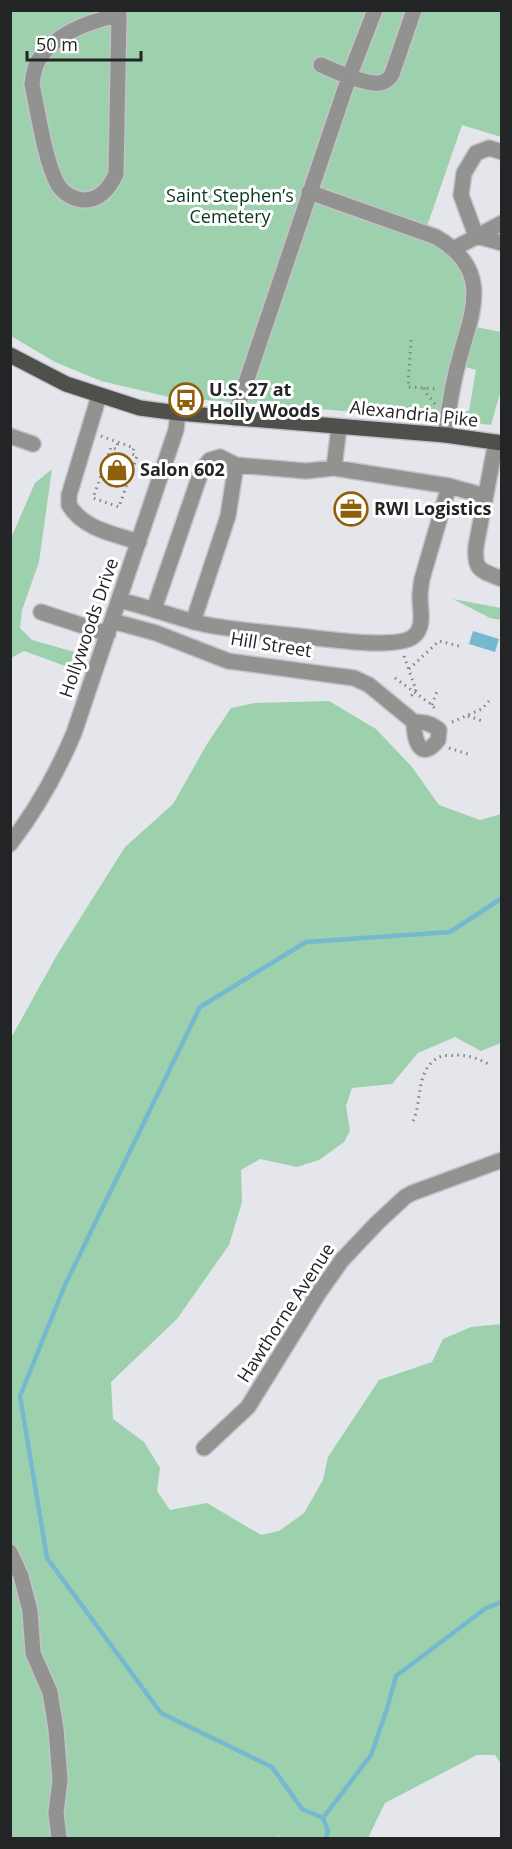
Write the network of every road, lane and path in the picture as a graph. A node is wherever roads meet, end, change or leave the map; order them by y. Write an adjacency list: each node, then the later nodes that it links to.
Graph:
1 (375, 10): 5 (street)
2 (414, 10): 5 (street)
3 (119, 13): 3 (street)
4 (321, 64): 5 (street)
5 (349, 77): 7 (street)
6 (501, 152): 9 (street)
7 (309, 192): 11 (street); 17 (street)
8 (501, 224): 9 (street)
9 (476, 236): 10 (street); 11 (street)
10 (501, 243)
11 (454, 248): 14 (street)
12 (411, 339): 14 (path)
13 (10, 355): 15 (main road, Alexandria Pike)
14 (453, 389): 20 (street)
15 (99, 396): 16 (main road, Alexandria Pike); 19 (street)
16 (178, 413): 17 (main road, Alexandria Pike); 29 (street, Hollywoods Drive)
17 (234, 418): 18 (main road, Alexandria Pike)
18 (339, 427): 20 (main road, Alexandria Pike); 26 (street)
19 (88, 432): 22 (path); 29 (street)
20 (445, 435): 23 (main road, Alexandria Pike)
21 (10, 436): 24 (street)
22 (118, 442): 22 (path)
23 (499, 442): 28 (street)
24 (33, 444)
25 (236, 465): 26 (street); 32 (street); 34 (street)
26 (334, 468): 27 (street)
27 (448, 486): 28 (street); 34 (street)
28 (485, 496): 30 (street)
29 (139, 542): 31 (street, Hollywoods Drive)
30 (501, 579)
31 (119, 600): 32 (street); 35 (street, Hollywoods Drive)
32 (154, 609): 34 (street)
33 (41, 612): 35 (street, Hill Street)
34 (193, 622)
35 (110, 627): 42 (street, Hill Street); 49 (street, Hollywoods Drive)
36 (463, 647): 38 (path)
37 (403, 648): 38 (path)
38 (409, 669): 42 (path)
39 (437, 691): 41 (path)
40 (489, 701): 43 (path)
41 (432, 705)
42 (400, 710): 45 (street, Hill Street)
43 (466, 716): 44 (path); 46 (path)
44 (482, 721)
45 (414, 722)
46 (448, 724)
47 (447, 747): 48 (path)
48 (471, 755)
49 (10, 843)
50 (491, 1066): 51 (path)
51 (413, 1121)
52 (501, 1160): 53 (street, Hawthorne Avenue)
53 (204, 1448)
54 (10, 1552): 55 (street)
55 (59, 1839)

